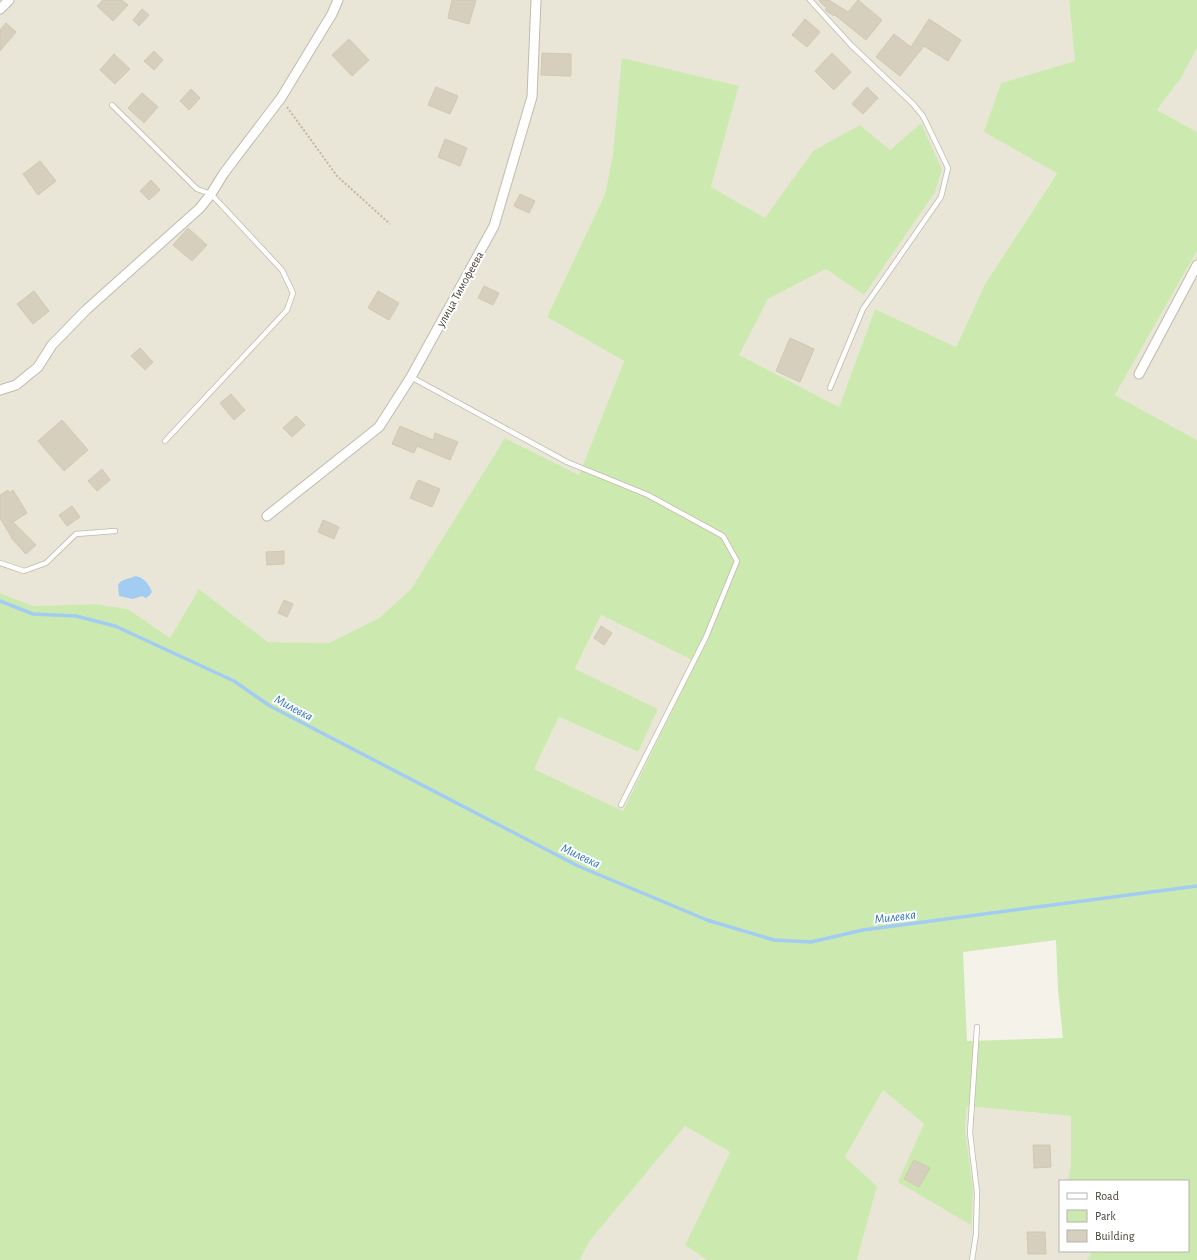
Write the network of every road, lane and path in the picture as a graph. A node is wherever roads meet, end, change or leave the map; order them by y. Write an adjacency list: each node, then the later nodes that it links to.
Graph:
1 (8, 0): 5 (street)
2 (338, 0): 6 (street)
3 (536, 0): 12 (street, улица Тимофеева)
4 (810, 0): 13 (lane)
5 (0, 9)
6 (281, 98): 8 (street); 9 (path)
7 (112, 105): 8 (lane)
8 (211, 194): 14 (street); 15 (lane)
9 (390, 224)
10 (1197, 266): 11 (street)
11 (1139, 374)
12 (411, 377): 16 (street, улица Тимофеева); 19 (lane)
13 (830, 388)
14 (0, 390)
15 (165, 441)
16 (267, 516)
17 (115, 531): 18 (lane)
18 (0, 563)
19 (621, 805)
20 (977, 1027): 21 (lane)
21 (972, 1260)

